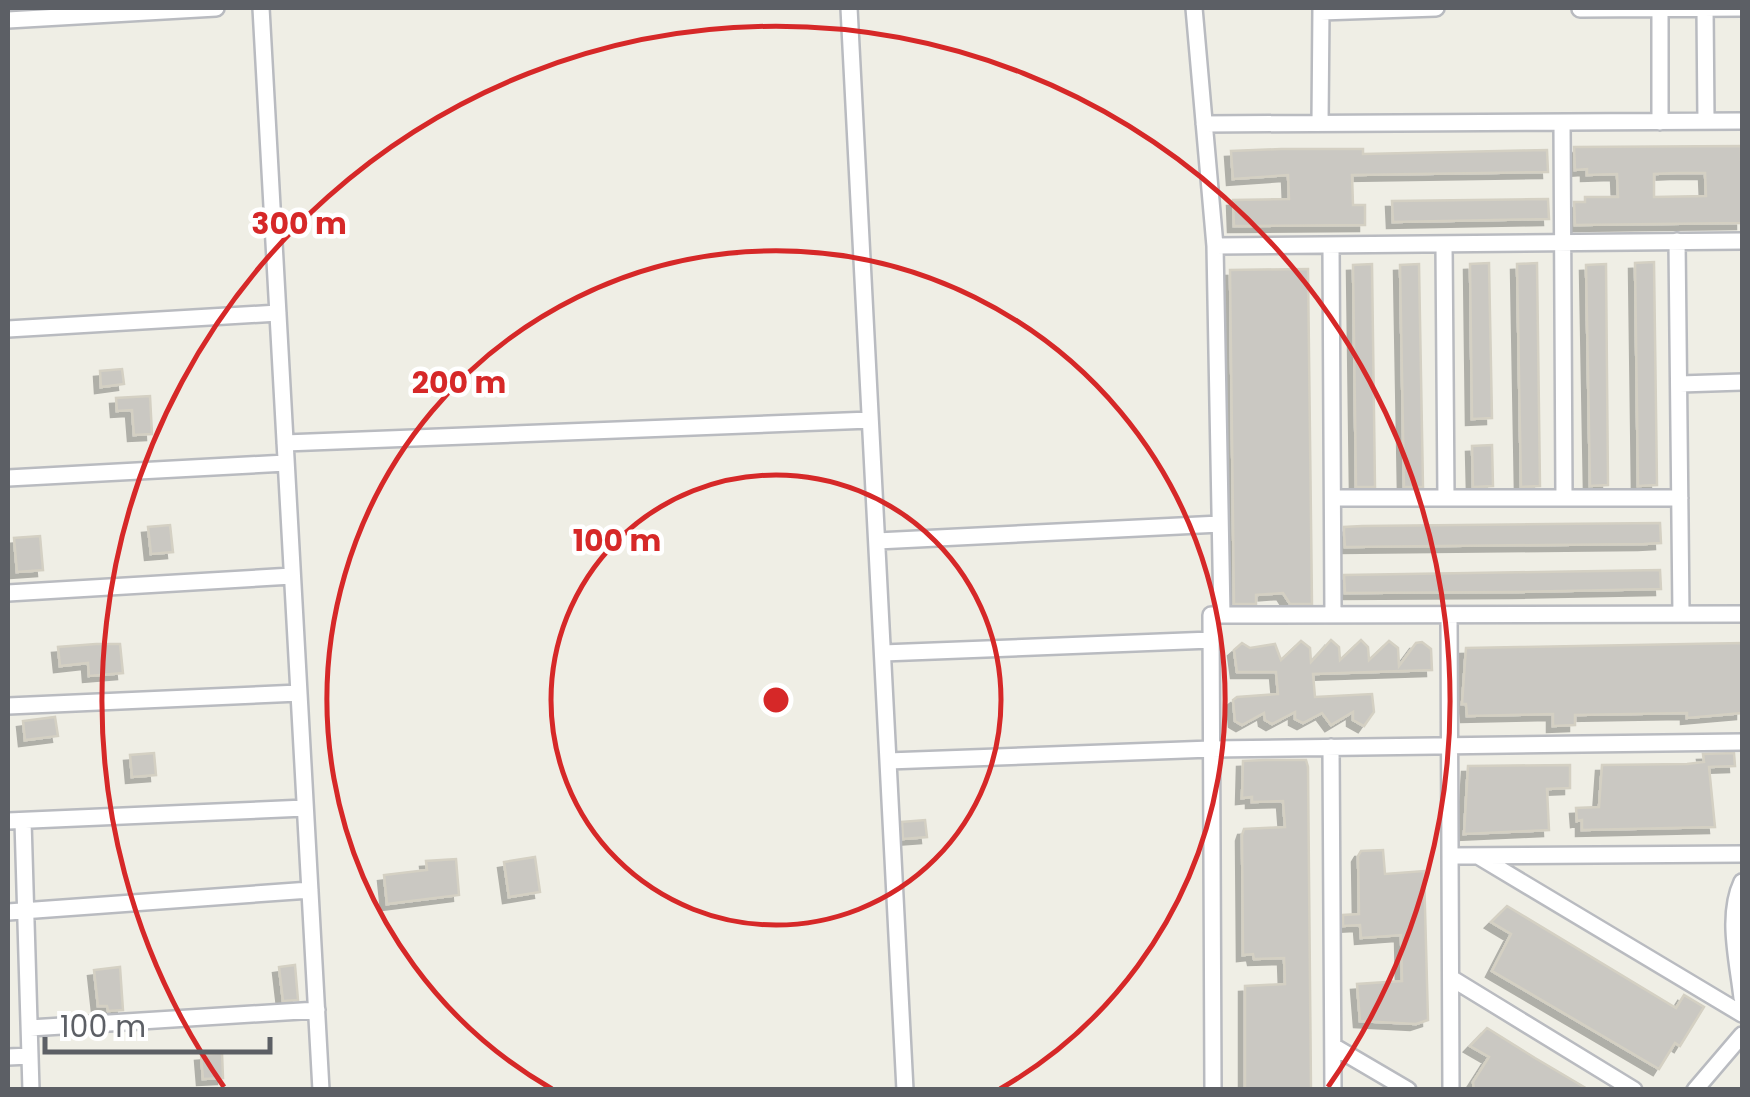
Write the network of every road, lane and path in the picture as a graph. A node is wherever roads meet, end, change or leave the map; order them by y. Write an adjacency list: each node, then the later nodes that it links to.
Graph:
1 (216, 8): 11 (street)
2 (261, 8): 24 (street)
3 (848, 8): 28 (street)
4 (1194, 8): 16 (street)
5 (1436, 8): 10 (street)
6 (1660, 8): 7 (street); 9 (street); 14 (street)
7 (1705, 8): 8 (street); 12 (street)
8 (1742, 8)
9 (1580, 9)
10 (1321, 10): 15 (street)
11 (8, 20)
12 (1706, 121): 13 (street); 14 (street)
13 (1742, 121)
14 (1660, 122): 17 (street)
15 (1320, 123): 16 (street); 17 (street)
16 (1204, 124): 23 (street)
17 (1562, 124): 21 (street)
18 (1678, 241): 19 (street); 21 (street); 27 (street)
19 (1742, 241)
20 (1444, 244): 21 (street); 22 (street); 34 (street)
21 (1561, 244): 32 (street)
22 (1331, 245): 23 (street); 33 (street)
23 (1215, 246): 36 (street)
24 (278, 313): 25 (street); 29 (street)
25 (8, 329)
26 (1742, 382): 27 (street)
27 (1680, 384): 35 (street)
28 (870, 420): 29 (street); 37 (street)
29 (285, 443): 30 (street)
30 (286, 462): 31 (street); 38 (street)
31 (8, 478)
32 (1564, 497): 34 (street); 35 (street)
33 (1334, 498): 34 (street); 42 (street)
34 (1446, 498)
35 (1680, 498): 40 (street)
36 (1220, 524): 37 (street); 44 (street)
37 (876, 541): 46 (street)
38 (292, 576): 39 (street); 47 (street)
39 (8, 593)
40 (1681, 614): 41 (street); 43 (street)
41 (1742, 614)
42 (1333, 615): 43 (street); 44 (street)
43 (1449, 615): 50 (street)
44 (1222, 616): 45 (street)
45 (1211, 640): 46 (street); 52 (street)
46 (882, 654): 53 (street)
47 (299, 693): 48 (street); 54 (street)
48 (8, 706)
49 (1742, 742): 50 (street)
50 (1450, 746): 51 (street); 57 (street)
51 (1331, 747): 52 (street); 69 (street)
52 (1212, 749): 53 (street); 75 (street)
53 (888, 762): 74 (street)
54 (306, 808): 55 (street); 60 (street)
55 (16, 821): 61 (street)
56 (1742, 854): 58 (street)
57 (1450, 856): 58 (street); 63 (street)
58 (1478, 856): 66 (street)
59 (1742, 882): 64 (street)
60 (310, 890): 61 (street); 65 (street)
61 (29, 910): 62 (street); 67 (street)
62 (8, 912)
63 (1450, 978): 78 (street); 79 (street)
64 (1742, 998)
65 (317, 1010): 67 (street); 73 (street)
66 (1742, 1014)
67 (30, 1028): 70 (street)
68 (1742, 1035): 80 (street)
69 (1332, 1046): 76 (street); 77 (street)
70 (30, 1056): 71 (street); 72 (street)
71 (8, 1057)
72 (31, 1090)
73 (321, 1090)
74 (905, 1090)
75 (1213, 1090)
76 (1333, 1090)
77 (1408, 1090)
78 (1451, 1090)
79 (1634, 1090)
80 (1695, 1090)

